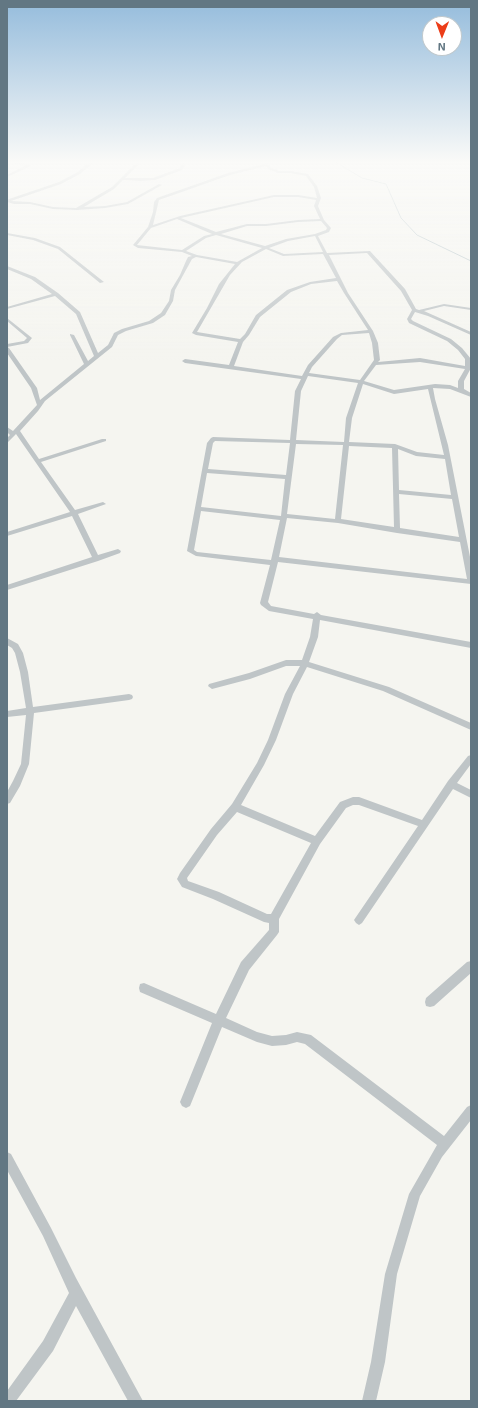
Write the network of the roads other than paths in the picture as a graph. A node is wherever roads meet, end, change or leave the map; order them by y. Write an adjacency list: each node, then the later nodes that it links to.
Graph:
1 (148, 229): 9 (street)
2 (203, 229): 5 (street)
3 (232, 229): 5 (street)
4 (328, 229): 7 (street)
5 (214, 233): 8 (street); 9 (street)
6 (7, 234): 15 (street)
7 (316, 235): 8 (street); 10 (street)
8 (266, 248): 10 (street); 12 (street)
9 (183, 251): 11 (street)
10 (325, 253): 14 (street); 19 (street)
11 (196, 256): 12 (street); 27 (street)
12 (238, 263): 25 (street)
13 (7, 268): 16 (street)
14 (339, 279): 22 (street); 25 (street)
15 (102, 282)
16 (56, 294): 17 (street); 27 (street)
17 (7, 308)
18 (471, 309): 20 (street)
19 (414, 310): 20 (street); 32 (street)
20 (420, 311): 23 (street)
21 (7, 319): 26 (street)
22 (371, 331): 29 (street); 33 (street)
23 (471, 334)
24 (72, 335): 30 (street)
25 (241, 341): 31 (street)
26 (7, 347): 38 (street)
27 (97, 357): 30 (street)
28 (185, 361): 31 (street)
29 (376, 364): 32 (street); 34 (street)
30 (87, 365): 38 (street)
31 (231, 367): 33 (street)
32 (468, 368): 36 (street)
33 (305, 376): 34 (street); 43 (street)
34 (361, 382): 35 (street); 44 (street)
35 (430, 387): 36 (street); 46 (street)
36 (461, 390): 37 (street)
37 (471, 395)
38 (40, 404): 40 (street)
39 (7, 429): 40 (street)
40 (15, 433): 42 (street); 47 (street)
41 (104, 440): 47 (street)
42 (7, 441)
43 (292, 442): 44 (street); 48 (street); 49 (street)
44 (346, 443): 45 (street); 56 (street)
45 (395, 446): 46 (street); 50 (street)
46 (447, 457): 51 (street)
47 (38, 461): 54 (street)
48 (205, 472): 49 (street); 53 (street)
49 (288, 477): 55 (street)
50 (397, 492): 51 (street); 57 (street)
51 (455, 496): 59 (street)
52 (103, 504): 54 (street)
53 (198, 509): 55 (street); 62 (street)
54 (74, 513): 58 (street); 61 (street)
55 (284, 517): 56 (street); 62 (street)
56 (338, 521): 57 (street)
57 (397, 531): 59 (street)
58 (7, 534)
59 (463, 540): 63 (street)
60 (118, 552): 61 (street)
61 (96, 559): 64 (street)
62 (274, 561): 63 (street); 65 (street)
63 (471, 581)
64 (7, 588)
65 (317, 615): 67 (street); 68 (street)
66 (8, 642): 71 (street)
67 (471, 645)
68 (305, 663): 69 (street); 73 (street); 78 (street)
69 (212, 686)
70 (129, 697): 71 (street)
71 (30, 711): 72 (street); 77 (street)
72 (7, 714)
73 (471, 727)
74 (471, 758): 75 (street)
75 (451, 784): 76 (street); 79 (street)
76 (471, 794)
77 (7, 800)
78 (235, 807): 80 (street); 81 (street)
79 (423, 824): 80 (street); 82 (street)
80 (317, 841): 81 (street)
81 (274, 918): 86 (street)
82 (358, 920)
83 (471, 966): 85 (street)
84 (144, 988): 86 (street)
85 (430, 1002)
86 (219, 1020): 87 (street); 89 (street)
87 (186, 1102)
88 (471, 1111): 89 (street)
89 (445, 1144): 94 (street)
90 (7, 1158): 91 (street)
91 (76, 1294): 92 (street); 93 (street)
92 (8, 1401)
93 (136, 1401)
94 (369, 1401)

